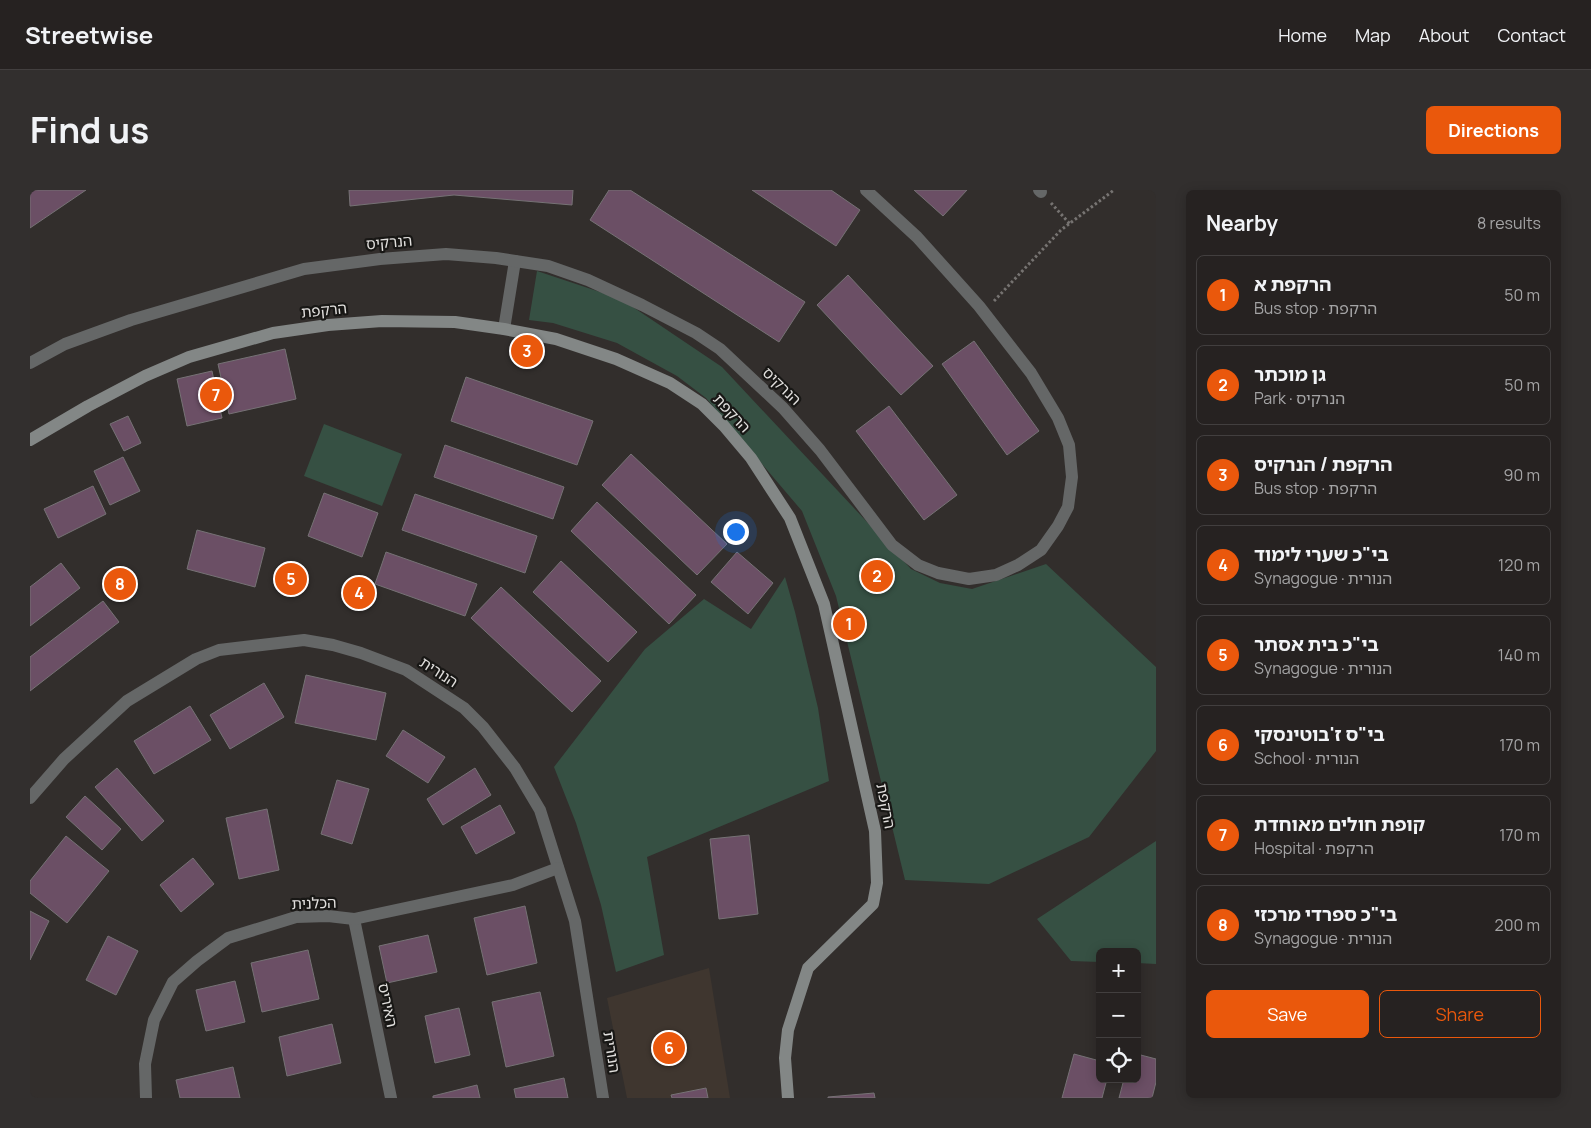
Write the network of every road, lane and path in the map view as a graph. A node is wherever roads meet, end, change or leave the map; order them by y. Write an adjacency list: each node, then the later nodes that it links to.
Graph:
1 (866, 190): 6 (street, הנרקיס)
2 (1114, 190): 4 (path)
3 (1040, 191): 4 (path)
4 (1070, 224): 6 (path)
5 (515, 261): 6 (street, הנרקיס); 7 (street); 8 (street, הנרקיס)
6 (984, 312)
7 (504, 329): 9 (street, הרקפת); 16 (street, הרקפת)
8 (30, 363)
9 (30, 440)
10 (30, 798): 11 (street, הנורית)
11 (558, 868): 12 (street, הכלנית); 15 (street, הנורית)
12 (354, 919): 13 (street, הכלנית); 14 (street, האיריס)
13 (146, 1098)
14 (391, 1098)
15 (603, 1098)
16 (788, 1098)

